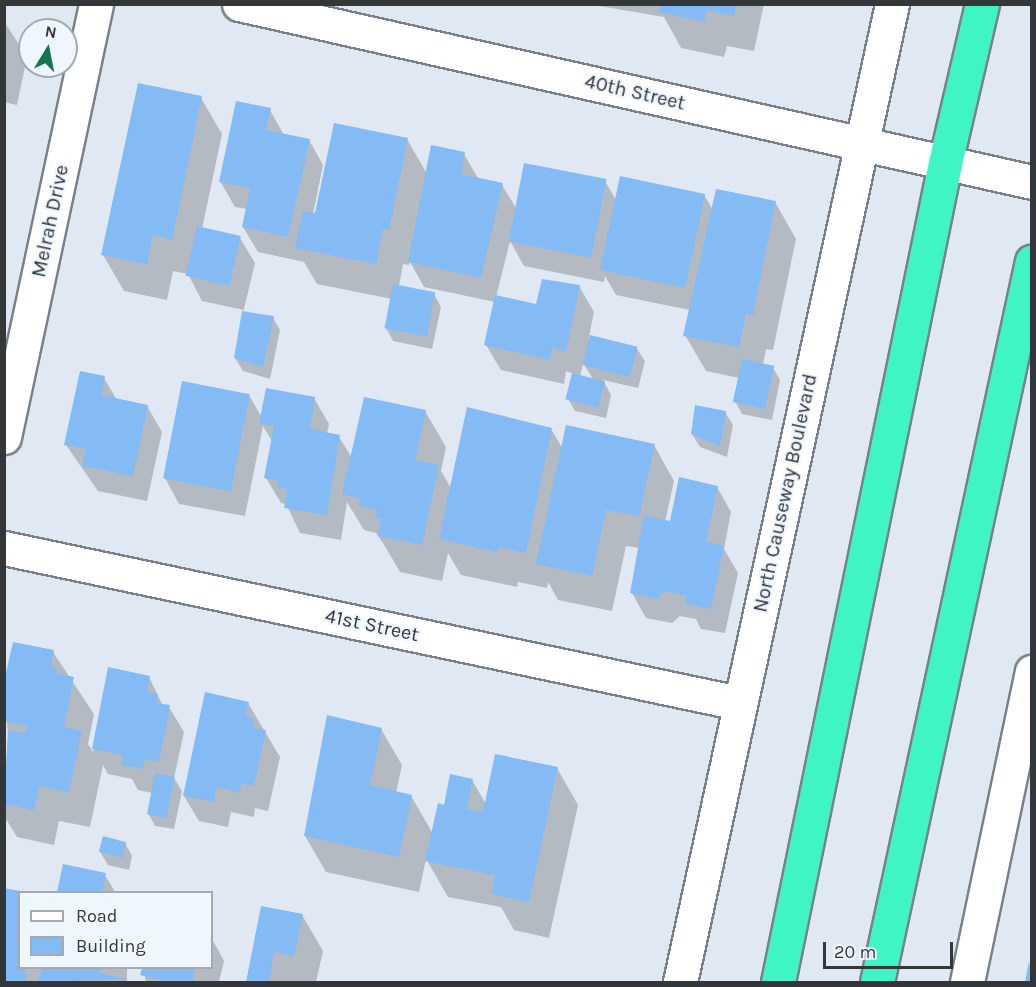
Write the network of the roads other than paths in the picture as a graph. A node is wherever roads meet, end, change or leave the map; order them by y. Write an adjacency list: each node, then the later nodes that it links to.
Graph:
1 (96, 4): 9 (street, Melrah Drive)
2 (239, 4): 5 (street, 40th Street)
3 (892, 4): 5 (street, North Causeway Boulevard)
4 (982, 4): 6 (highway)
5 (862, 143): 6 (street, 40th Street); 12 (street, North Causeway Boulevard)
6 (945, 163): 7 (street, 40th Street); 15 (highway)
7 (1032, 182)
8 (1032, 261): 16 (highway)
9 (4, 437)
10 (4, 548): 12 (street, 41st Street)
11 (1032, 672): 13 (street)
12 (739, 703): 14 (street, North Causeway Boulevard)
13 (1022, 766): 17 (street)
14 (680, 982)
15 (778, 982)
16 (877, 982)
17 (967, 982)

